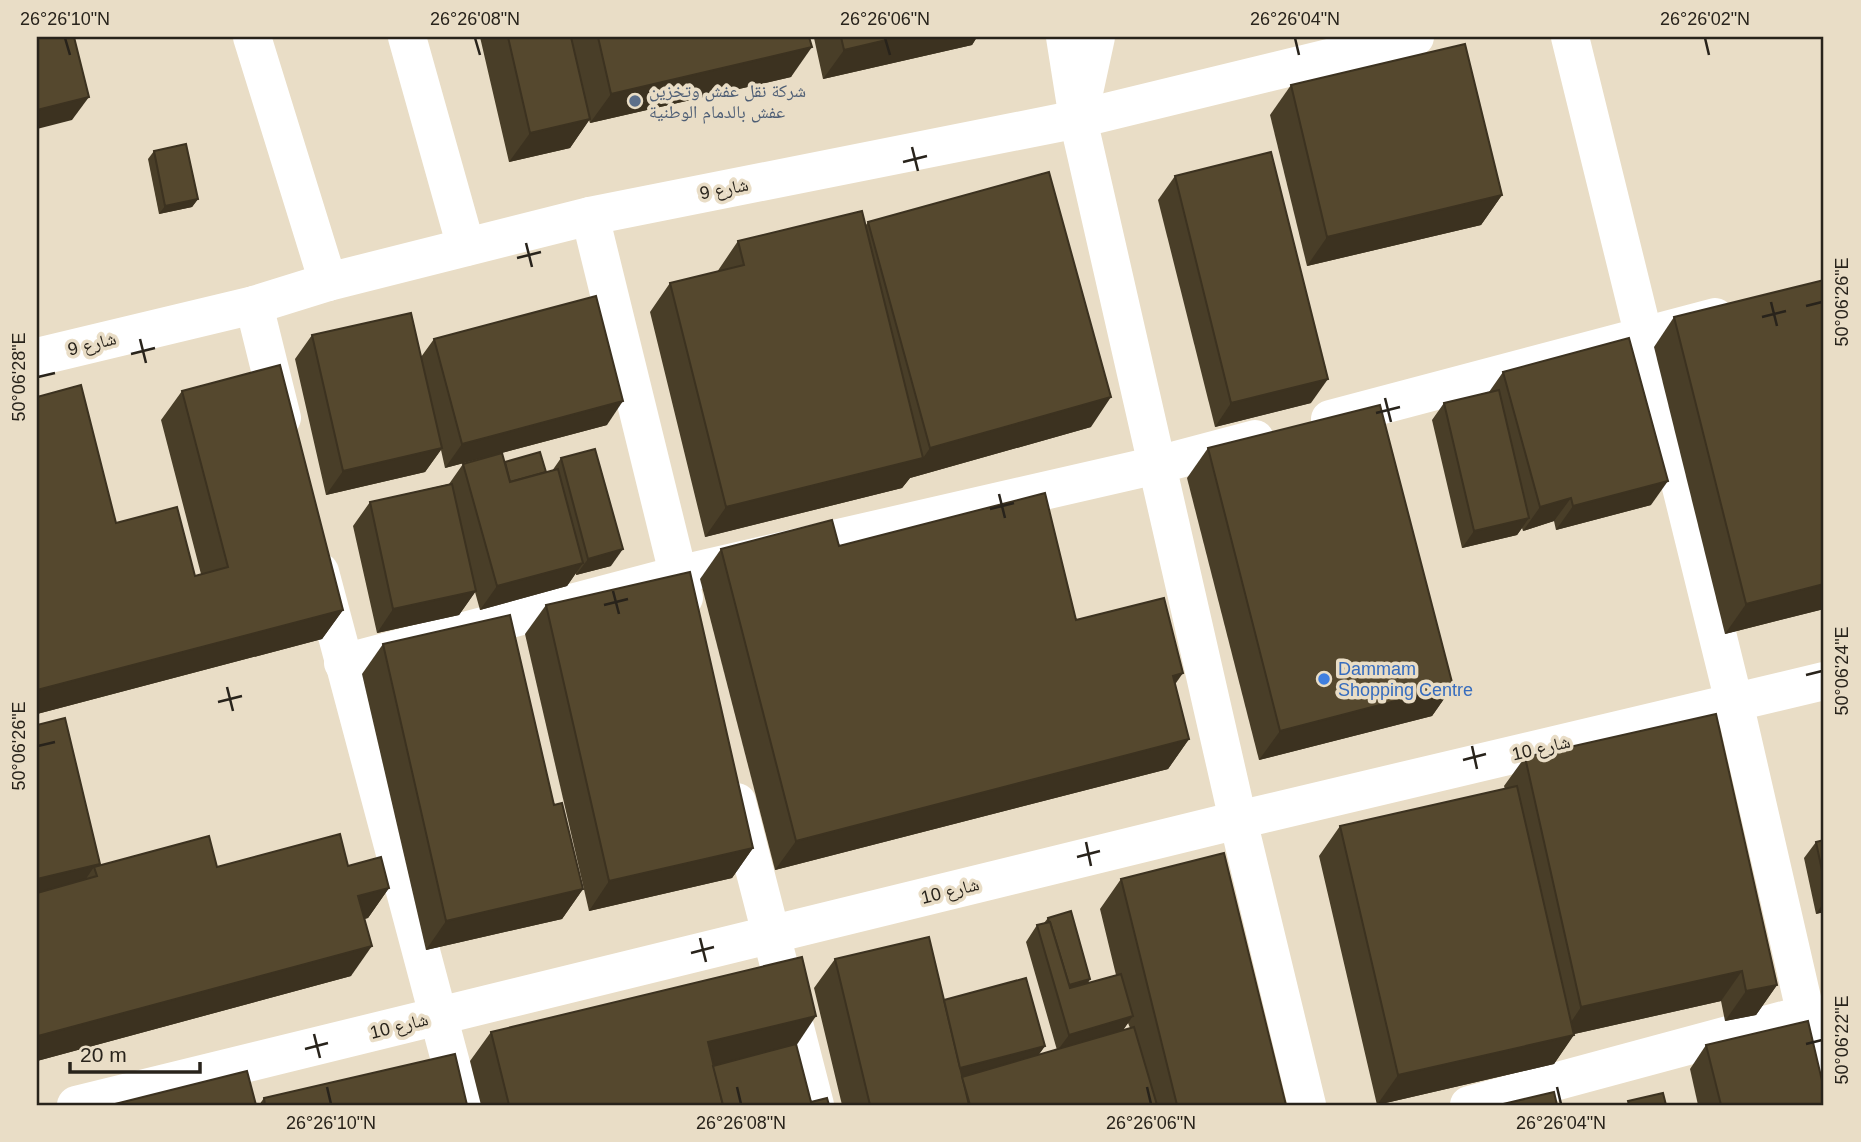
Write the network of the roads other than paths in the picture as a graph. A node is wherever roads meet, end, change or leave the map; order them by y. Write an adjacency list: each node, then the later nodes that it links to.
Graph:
1 (252, 37): 10 (street)
2 (407, 37): 9 (street)
3 (1065, 37): 7 (street)
4 (1096, 37): 7 (street)
5 (1415, 37): 7 (street, شارع 9)
6 (1570, 37): 13 (street)
7 (1078, 119): 8 (street, شارع 9); 16 (street)
8 (590, 216): 9 (street, شارع 9); 18 (street)
9 (466, 247): 10 (street, شارع 9)
10 (328, 282): 11 (street, شارع 9)
11 (254, 305): 14 (street, شارع 9); 15 (street)
12 (1747, 309): 13 (street)
13 (1644, 336): 16 (street); 22 (street)
14 (37, 358)
15 (290, 451)
16 (1157, 465): 18 (street); 24 (street)
17 (313, 543): 20 (street)
18 (677, 575): 19 (street); 20 (street)
19 (692, 629)
20 (343, 663): 27 (street)
21 (1824, 681): 22 (street, شارع 10)
22 (1734, 702): 24 (street, شارع 10); 26 (street)
23 (727, 762): 25 (street)
24 (1238, 820): 25 (street, شارع 10); 32 (street)
25 (772, 936): 27 (street, شارع 10); 31 (street)
26 (1806, 1014): 28 (street); 33 (street)
27 (436, 1017): 29 (street, شارع 10); 30 (street)
28 (1824, 1094)
29 (76, 1105)
30 (462, 1105)
31 (815, 1105)
32 (1307, 1105)
33 (1469, 1105)

